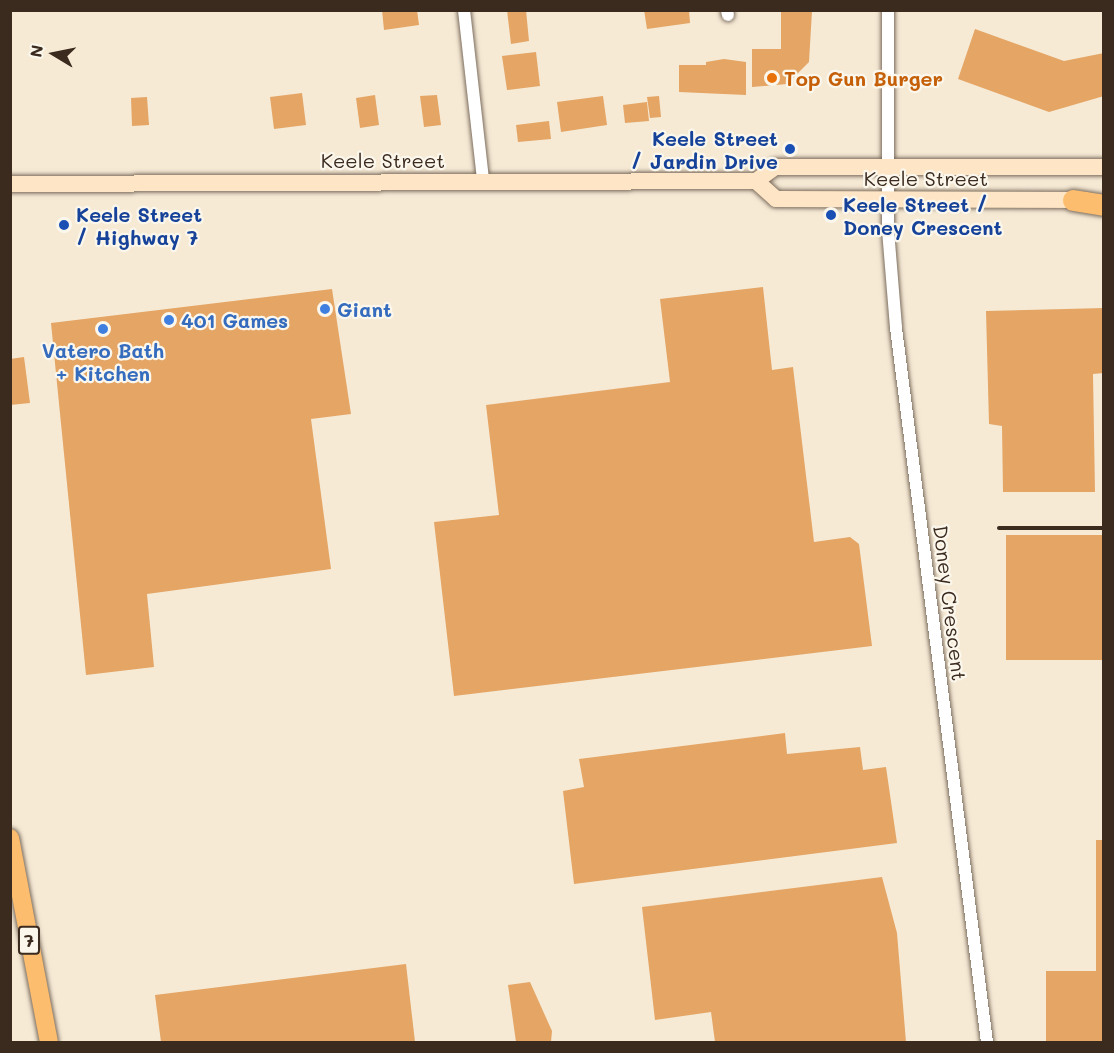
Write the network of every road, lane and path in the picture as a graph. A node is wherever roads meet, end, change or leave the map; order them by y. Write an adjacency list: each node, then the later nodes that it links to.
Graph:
1 (464, 10): 5 (street)
2 (888, 10): 3 (street, Doney Crescent)
3 (888, 166): 4 (main road, Keele Street); 6 (main road, Keele Street); 8 (street, Doney Crescent)
4 (1104, 167)
5 (483, 180): 6 (main road, Keele Street); 7 (main road, Keele Street)
6 (756, 181): 8 (main road, Keele Street)
7 (10, 184)
8 (888, 199): 10 (main road, Keele Street); 14 (street, Doney Crescent)
9 (1104, 199): 10 (main road, Keele Street)
10 (1072, 200): 11 (highway)
11 (1104, 205)
12 (10, 838): 13 (main road, 7)
13 (49, 1042)
14 (987, 1042)

